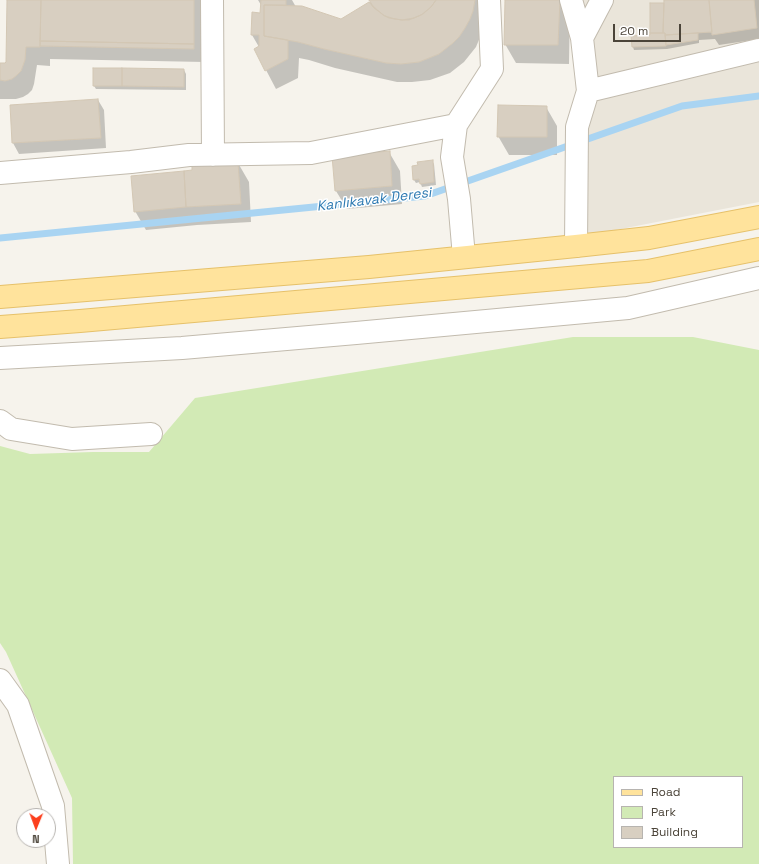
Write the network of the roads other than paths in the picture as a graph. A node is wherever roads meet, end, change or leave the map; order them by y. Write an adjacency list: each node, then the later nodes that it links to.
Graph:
1 (212, 0): 9 (street)
2 (489, 0): 8 (street)
3 (571, 0): 5 (street)
4 (602, 0): 5 (street)
5 (582, 38): 7 (street)
6 (759, 50): 7 (street)
7 (588, 91): 12 (street)
8 (456, 125): 9 (street); 14 (street)
9 (213, 155): 10 (street)
10 (0, 173)
11 (759, 217): 12 (main road)
12 (576, 246): 14 (main road)
13 (759, 250): 17 (main road)
14 (464, 257): 16 (main road)
15 (759, 278): 18 (street)
16 (0, 297)
17 (0, 327)
18 (0, 358)
19 (0, 421): 20 (street)
20 (151, 434)
21 (0, 680): 22 (street)
22 (58, 864)

